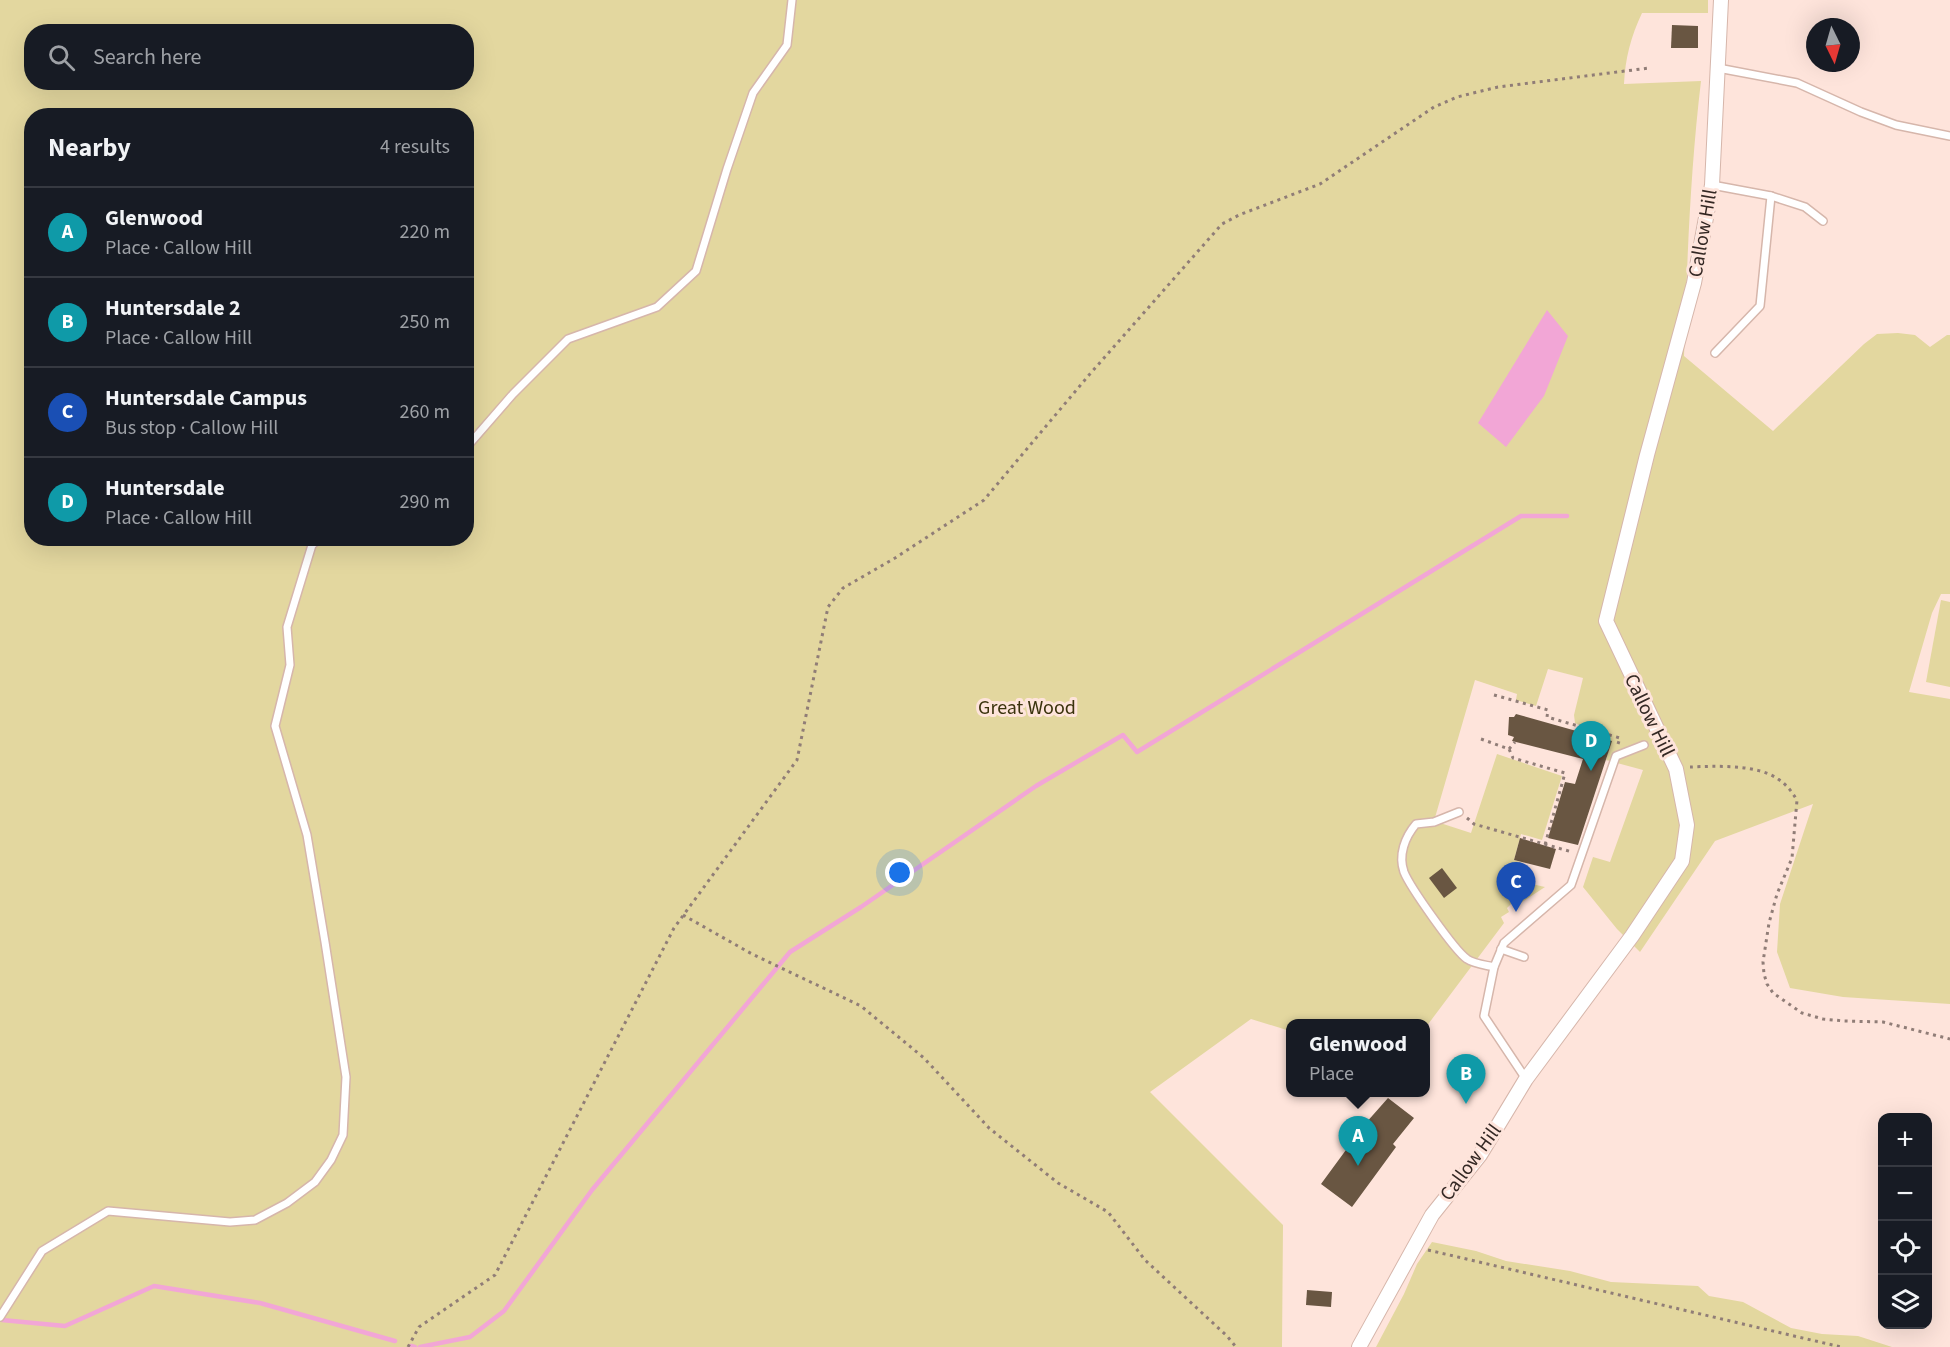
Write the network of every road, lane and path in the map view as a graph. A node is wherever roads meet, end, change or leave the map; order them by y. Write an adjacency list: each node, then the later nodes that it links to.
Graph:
1 (792, 0): 10 (lane)
2 (1721, 0): 4 (street, Callow Hill)
3 (1649, 68): 22 (path)
4 (1718, 68): 5 (lane); 6 (street, Callow Hill)
5 (1950, 136)
6 (1712, 185): 7 (lane); 18 (street, Callow Hill)
7 (1771, 196): 8 (lane); 9 (lane)
8 (1823, 221)
9 (1715, 353)
10 (474, 439)
11 (312, 546): 29 (lane)
12 (1494, 695): 17 (path)
13 (1480, 739): 16 (path)
14 (1515, 742): 16 (path)
15 (1644, 745): 17 (lane)
16 (1509, 749): 20 (path)
17 (1616, 756): 21 (lane)
18 (1676, 769): 26 (path); 27 (street, Callow Hill)
19 (1459, 812): 20 (path); 25 (lane)
20 (1545, 844): 21 (path)
21 (1582, 855): 23 (lane)
22 (683, 915): 30 (path); 31 (path)
23 (1502, 949): 24 (lane); 25 (lane)
24 (1524, 957)
25 (1494, 967): 27 (lane)
26 (1950, 1039)
27 (1527, 1079): 28 (street, Callow Hill)
28 (1414, 1246): 32 (street, Callow Hill); 33 (path)
29 (0, 1317)
30 (408, 1347)
31 (1236, 1347)
32 (1359, 1347)
33 (1841, 1347)

